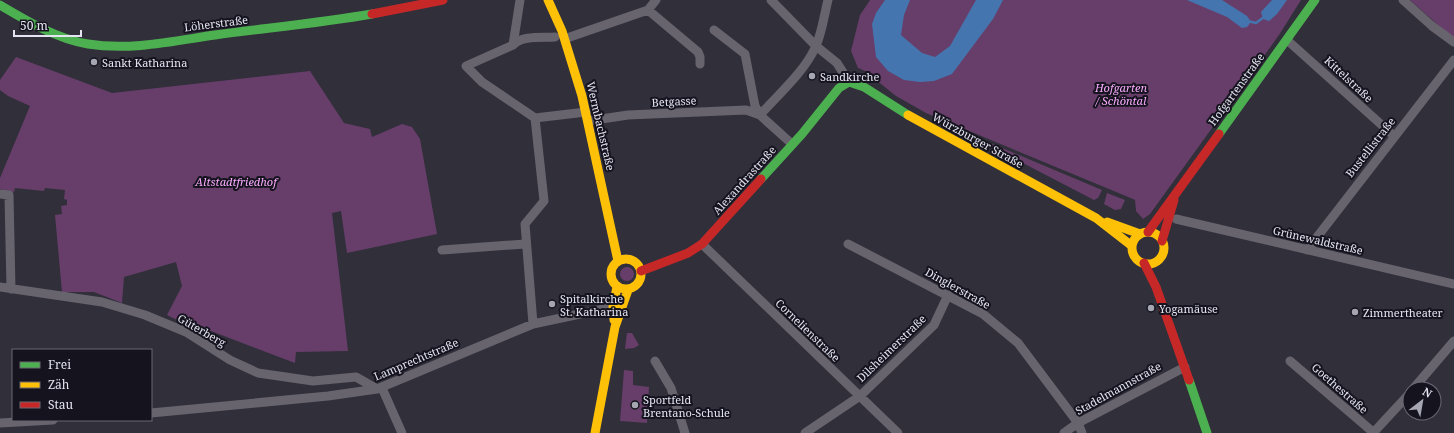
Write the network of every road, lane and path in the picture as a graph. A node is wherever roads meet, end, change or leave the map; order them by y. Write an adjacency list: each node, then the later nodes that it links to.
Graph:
1 (443, 0): 9 (street, Löherstraße)
2 (520, 0): 16 (street)
3 (548, 0): 13 (street, Wermbachstraße)
4 (656, 0): 10 (street)
5 (771, 0): 17 (street)
6 (828, 0): 17 (street)
7 (1315, 0): 14 (street, Hofgartenstraße)
8 (1403, 0): 15 (street)
9 (0, 5)
10 (648, 10): 13 (street); 19 (street)
11 (714, 30): 21 (street)
12 (555, 37): 16 (street)
13 (567, 38): 22 (street, Wermbachstraße)
14 (1287, 40): 24 (street, Kittelstraße); 26 (street, Hofgartenstraße)
15 (1454, 42)
16 (513, 45): 23 (street)
17 (816, 46): 20 (street); 21 (street)
18 (1454, 60): 24 (street, Bustellistraße)
19 (700, 64)
20 (849, 82): 25 (street, Alexandrastraße); 28 (street, Würzburger Straße)
21 (760, 115): 22 (street, Betgasse); 25 (street)
22 (587, 116): 23 (street, Betgasse); 40 (street, Wermbachstraße)
23 (535, 118): 33 (street)
24 (1394, 136): 38 (street, Bustellistraße)
25 (792, 144): 34 (street, Alexandrastraße)
26 (1176, 192): 30 (street, Hofgartenstraße); 32 (street, Hofgartenstraße)
27 (0, 194): 31 (street)
28 (1096, 218): 30 (street, Würzburger Straße); 36 (street, Würzburger Straße)
29 (1176, 219): 38 (street, Grünewaldstraße)
30 (1144, 233): 32 (street); 36 (street)
31 (4, 237): 47 (street)
32 (1162, 241): 39 (street)
33 (525, 244): 37 (street); 51 (street)
34 (702, 244): 42 (street, Alexandrastraße); 58 (street, Cornelienstraße)
35 (848, 244): 49 (street, Dinglerstraße)
36 (1132, 246): 41 (street)
37 (442, 250)
38 (1307, 250): 43 (street, Grünewaldstraße)
39 (1159, 259): 41 (street); 46 (street)
40 (618, 261): 42 (street); 45 (street)
41 (1144, 263): 46 (street)
42 (641, 271): 48 (street)
43 (1454, 284)
44 (0, 287): 47 (street, Güterberg)
45 (617, 287): 48 (street); 50 (street)
46 (1156, 287): 55 (street)
47 (11, 289): 57 (street, Güterberg)
48 (628, 290): 50 (street)
49 (948, 295): 58 (street, Dilsheimerstraße); 63 (street, Dinglerstraße)
50 (617, 307): 51 (street, Lamprechtstraße); 65 (street)
51 (533, 324): 57 (street, Lamprechtstraße)
52 (1454, 341): 56 (street)
53 (655, 361): 66 (street)
54 (1290, 361): 72 (street, Goethestraße)
55 (1185, 367): 63 (street, Stadelmannstraße); 71 (street)
56 (1420, 381)
57 (379, 388): 60 (street, Lamprechtstraße); 64 (street)
58 (860, 396): 67 (street, Dilsheimerstraße); 68 (street, Cornelienstraße)
59 (1402, 401): 72 (street)
60 (152, 413)
61 (35, 421): 62 (street)
62 (0, 423)
63 (1078, 424): 69 (street, Stadelmannstraße); 70 (street, Dinglerstraße)
64 (402, 433)
65 (595, 433)
66 (685, 433)
67 (805, 433)
68 (898, 433)
69 (1064, 433)
70 (1082, 433)
71 (1206, 433)
72 (1374, 433)

